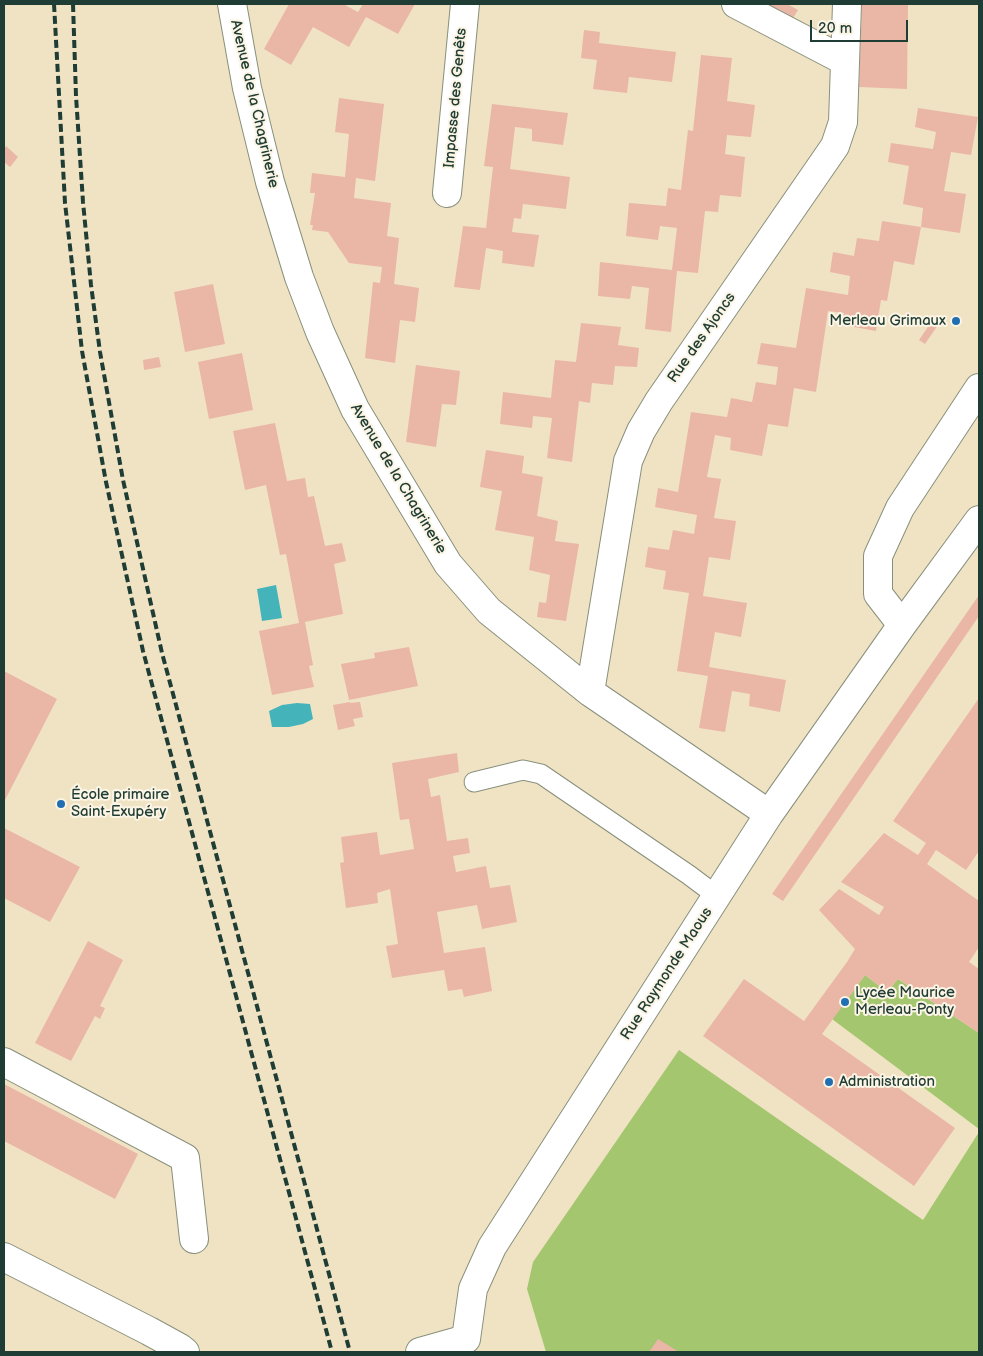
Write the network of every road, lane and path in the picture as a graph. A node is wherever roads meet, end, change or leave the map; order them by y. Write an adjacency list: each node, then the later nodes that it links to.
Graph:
1 (232, 4): 10 (street, Avenue de la Chagrinerie)
2 (464, 4): 6 (street, Impasse des Genêts)
3 (736, 4): 5 (street)
4 (847, 4): 5 (street, Rue des Ajoncs)
5 (845, 61): 10 (street, Rue des Ajoncs)
6 (447, 193)
7 (979, 388): 9 (street)
8 (979, 520): 9 (street, Rue Raymonde Maous)
9 (902, 625): 12 (street, Rue Raymonde Maous)
10 (590, 692): 12 (street, Avenue de la Chagrinerie)
11 (474, 782): 13 (lane)
12 (769, 814): 13 (street, Rue Raymonde Maous)
13 (716, 896): 17 (street, Rue Raymonde Maous)
14 (4, 1062): 15 (street)
15 (194, 1239)
16 (4, 1257): 18 (street)
17 (474, 1346): 19 (street)
18 (185, 1352)
19 (420, 1352)

